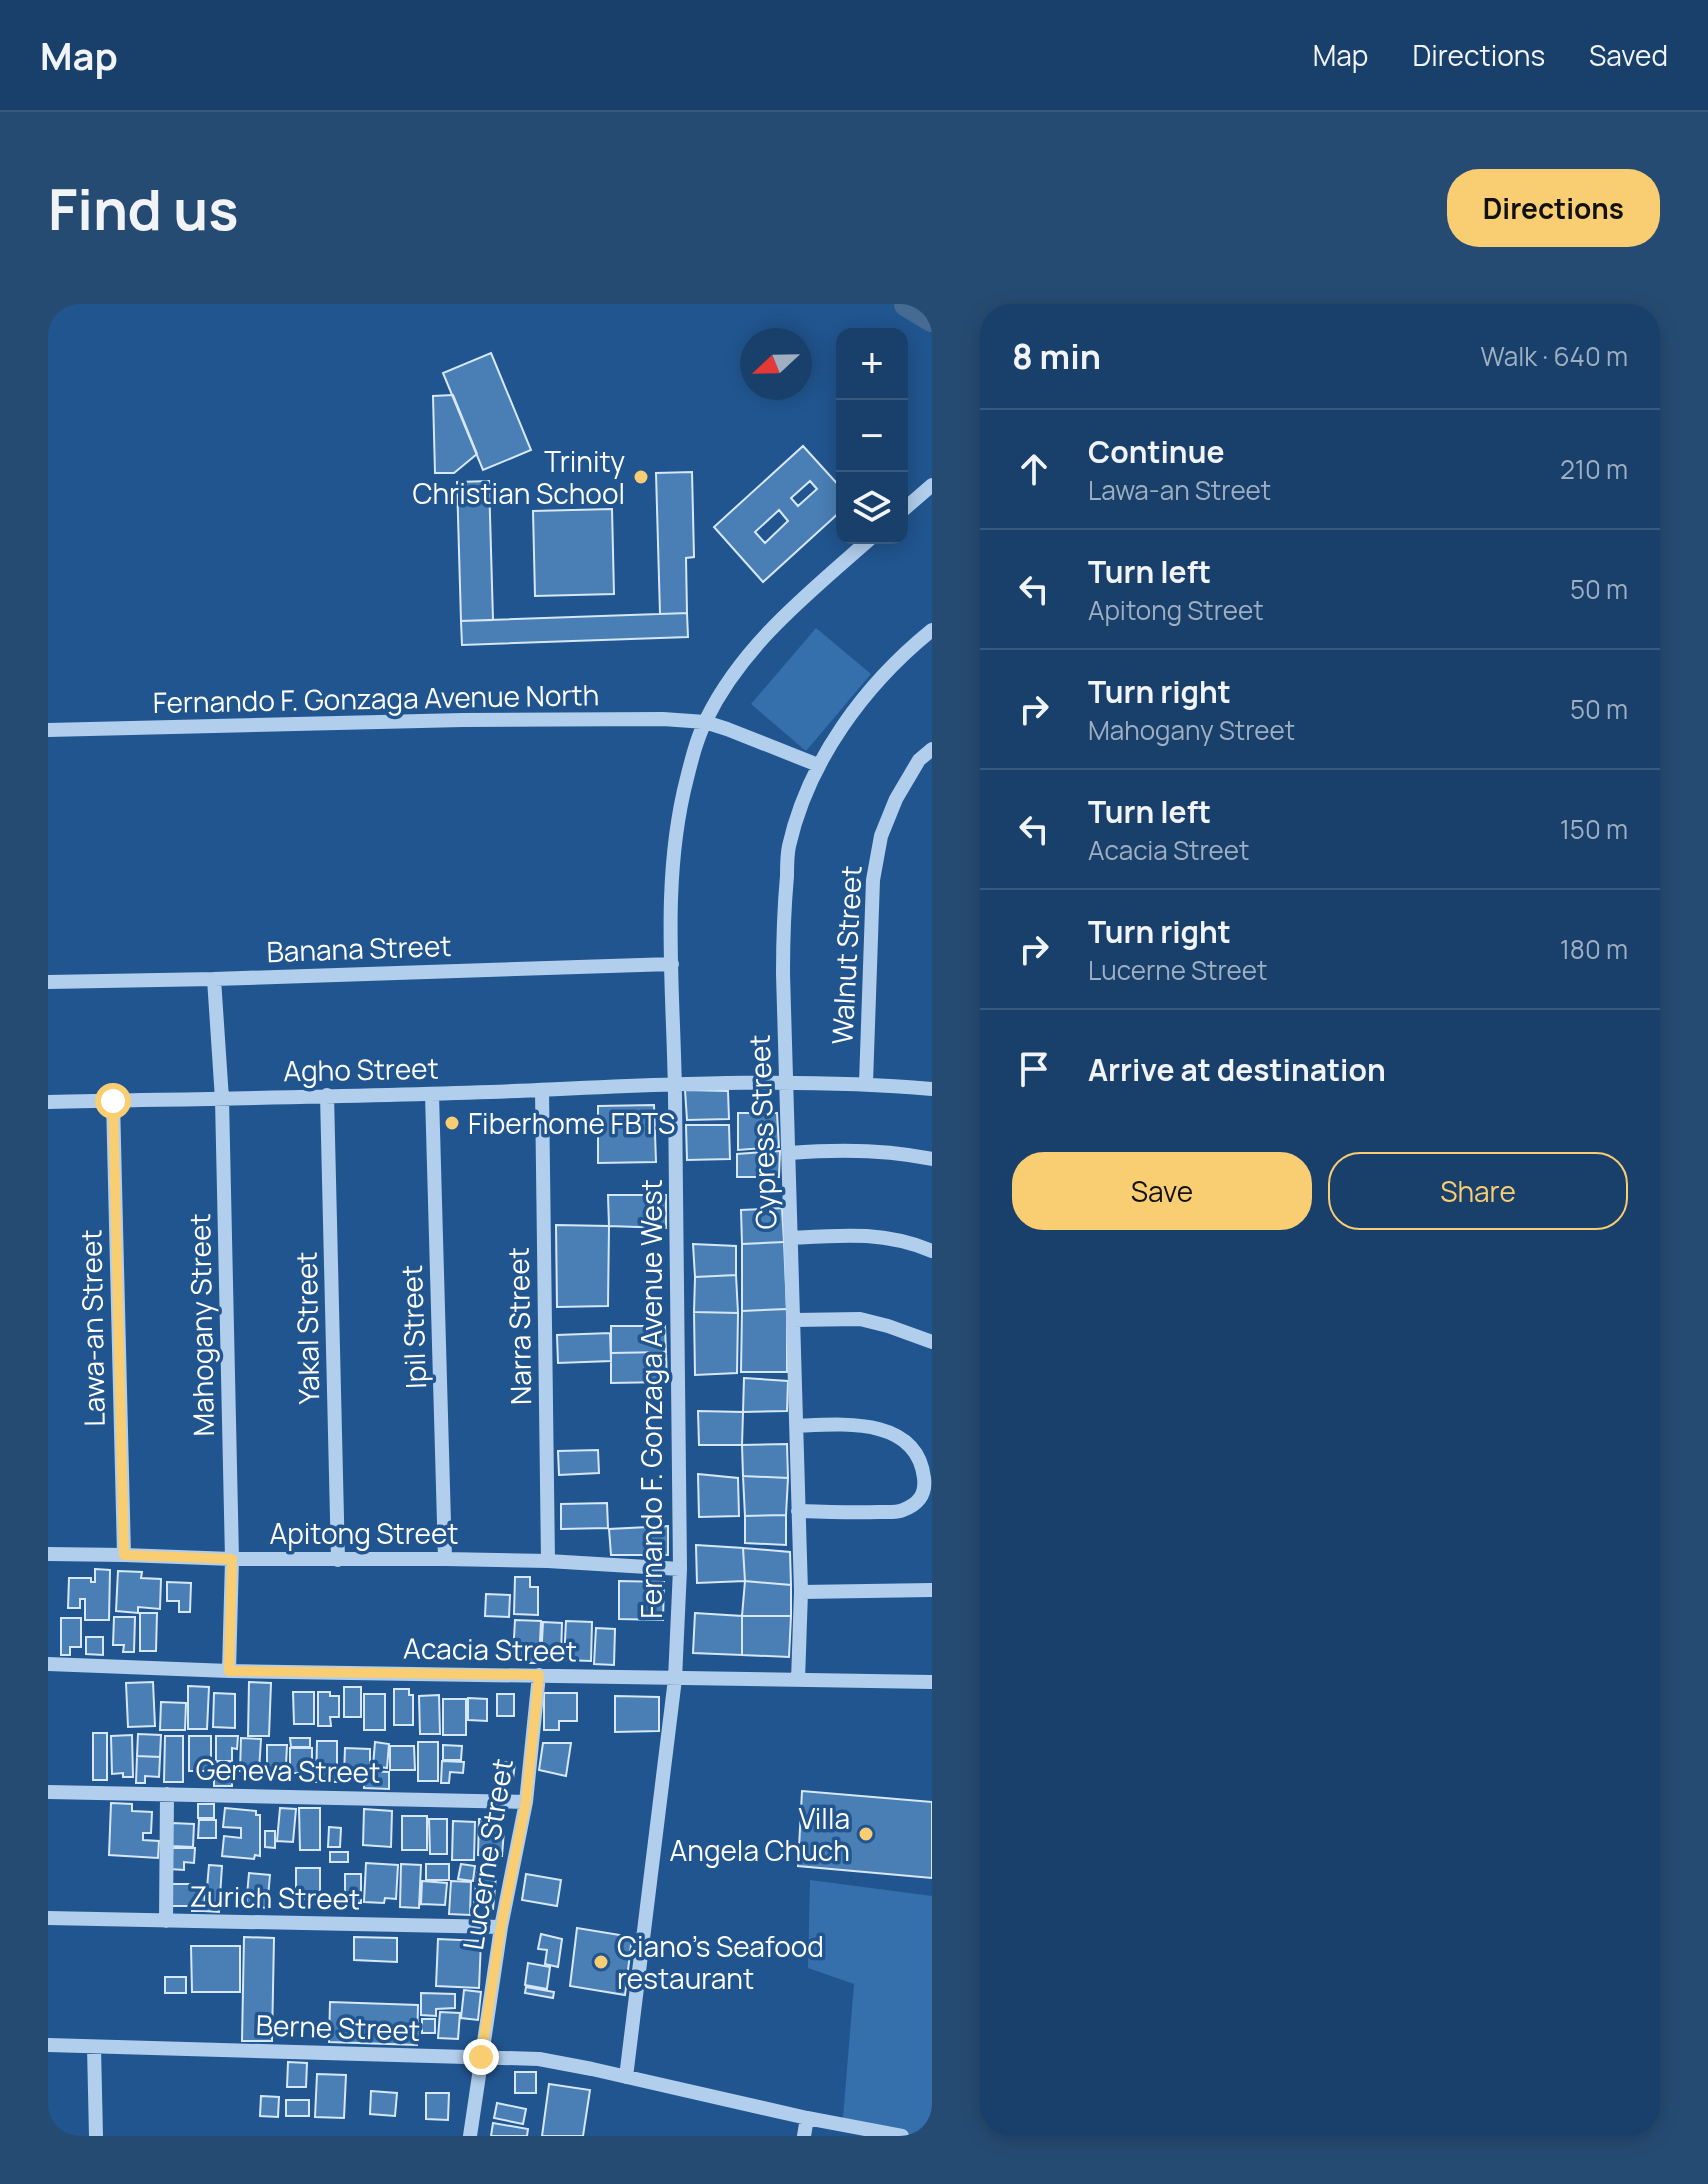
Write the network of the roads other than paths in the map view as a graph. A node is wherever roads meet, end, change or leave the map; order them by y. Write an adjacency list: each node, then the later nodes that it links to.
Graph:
1 (931, 489): 2 (street)
2 (908, 506)
3 (864, 544): 6 (street, Fernando F. Gonzaga Avenue West)
4 (926, 635): 5 (street); 9 (street, Cypress Street)
5 (932, 653)
6 (705, 722): 7 (street, Fernando F. Gonzaga Avenue North); 9 (street, Fernando F. Gonzaga Avenue North); 10 (street, Fernando F. Gonzaga Avenue West)
7 (48, 730)
8 (932, 749): 14 (street, Walnut Street)
9 (818, 765): 13 (street, Cypress Street)
10 (672, 964): 11 (street, Banana Street); 15 (street, Fernando F. Gonzaga Avenue West)
11 (214, 979): 12 (street, Banana Street); 20 (street, Mahogany Street)
12 (48, 982)
13 (785, 1083): 14 (street, Agho Street); 15 (street, Agho Street); 23 (street, Cypress Street)
14 (866, 1083): 16 (street, Agho Street)
15 (675, 1085): 17 (street, Agho Street); 37 (street, Fernando F. Gonzaga Avenue West)
16 (932, 1089)
17 (542, 1090): 18 (street, Agho Street); 36 (street, Narra Street)
18 (432, 1094): 19 (street, Agho Street); 34 (street, Ipil Street)
19 (327, 1095): 20 (street, Agho Street); 35 (street, Yakal Street)
20 (222, 1097): 21 (street, Agho Street); 33 (street, Mahogany Street)
21 (113, 1101): 22 (street, Agho Street); 32 (street, Lawa-an Street)
22 (48, 1102)
23 (790, 1153): 24 (street); 25 (street, Cypress Street)
24 (932, 1159)
25 (791, 1238): 26 (street); 27 (street, Cypress Street)
26 (932, 1251)
27 (794, 1320): 28 (street); 29 (street, Cypress Street)
28 (932, 1342)
29 (796, 1426): 30 (street, Cypress Street); 30 (street)
30 (798, 1511): 39 (street, Cypress Street)
31 (48, 1554): 32 (street, Apitong Street)
32 (124, 1555): 33 (street, Apitong Street)
33 (232, 1559): 35 (street, Apitong Street); 41 (street, Mahogany Street)
34 (445, 1559): 35 (street, Apitong Street); 36 (street, Apitong Street)
35 (338, 1560)
36 (548, 1561): 37 (street, Apitong Street)
37 (680, 1569): 43 (street, Fernando F. Gonzaga Avenue West)
38 (932, 1590): 39 (street)
39 (801, 1592): 44 (street, Cypress Street)
40 (48, 1664): 41 (street, Acacia Street)
41 (229, 1671): 42 (street, Acacia Street)
42 (539, 1675): 43 (street, Acacia Street); 48 (street, Lucerne Street)
43 (675, 1679): 44 (street, Acacia Street); 55 (street, Fernando F. Gonzaga Avenue West)
44 (798, 1680): 45 (street, Acacia Street)
45 (932, 1682)
46 (48, 1792): 47 (street, Geneva Street)
47 (167, 1794): 48 (street, Geneva Street); 50 (street)
48 (526, 1802): 51 (street, Lucerne Street)
49 (48, 1918): 50 (street, Zurich Street)
50 (166, 1921): 51 (street, Zurich Street)
51 (501, 1927): 54 (street, Lucerne Street)
52 (48, 2045): 53 (street, Berne Street)
53 (94, 2047): 54 (street, Berne Street); 57 (street)
54 (481, 2057): 55 (street, Berne Street); 58 (street, Lucerne Street)
55 (626, 2077): 56 (street, Berne Street)
56 (807, 2118): 59 (street); 60 (street, Berne Street)
57 (96, 2136)
58 (470, 2136)
59 (804, 2136)
60 (902, 2136)

